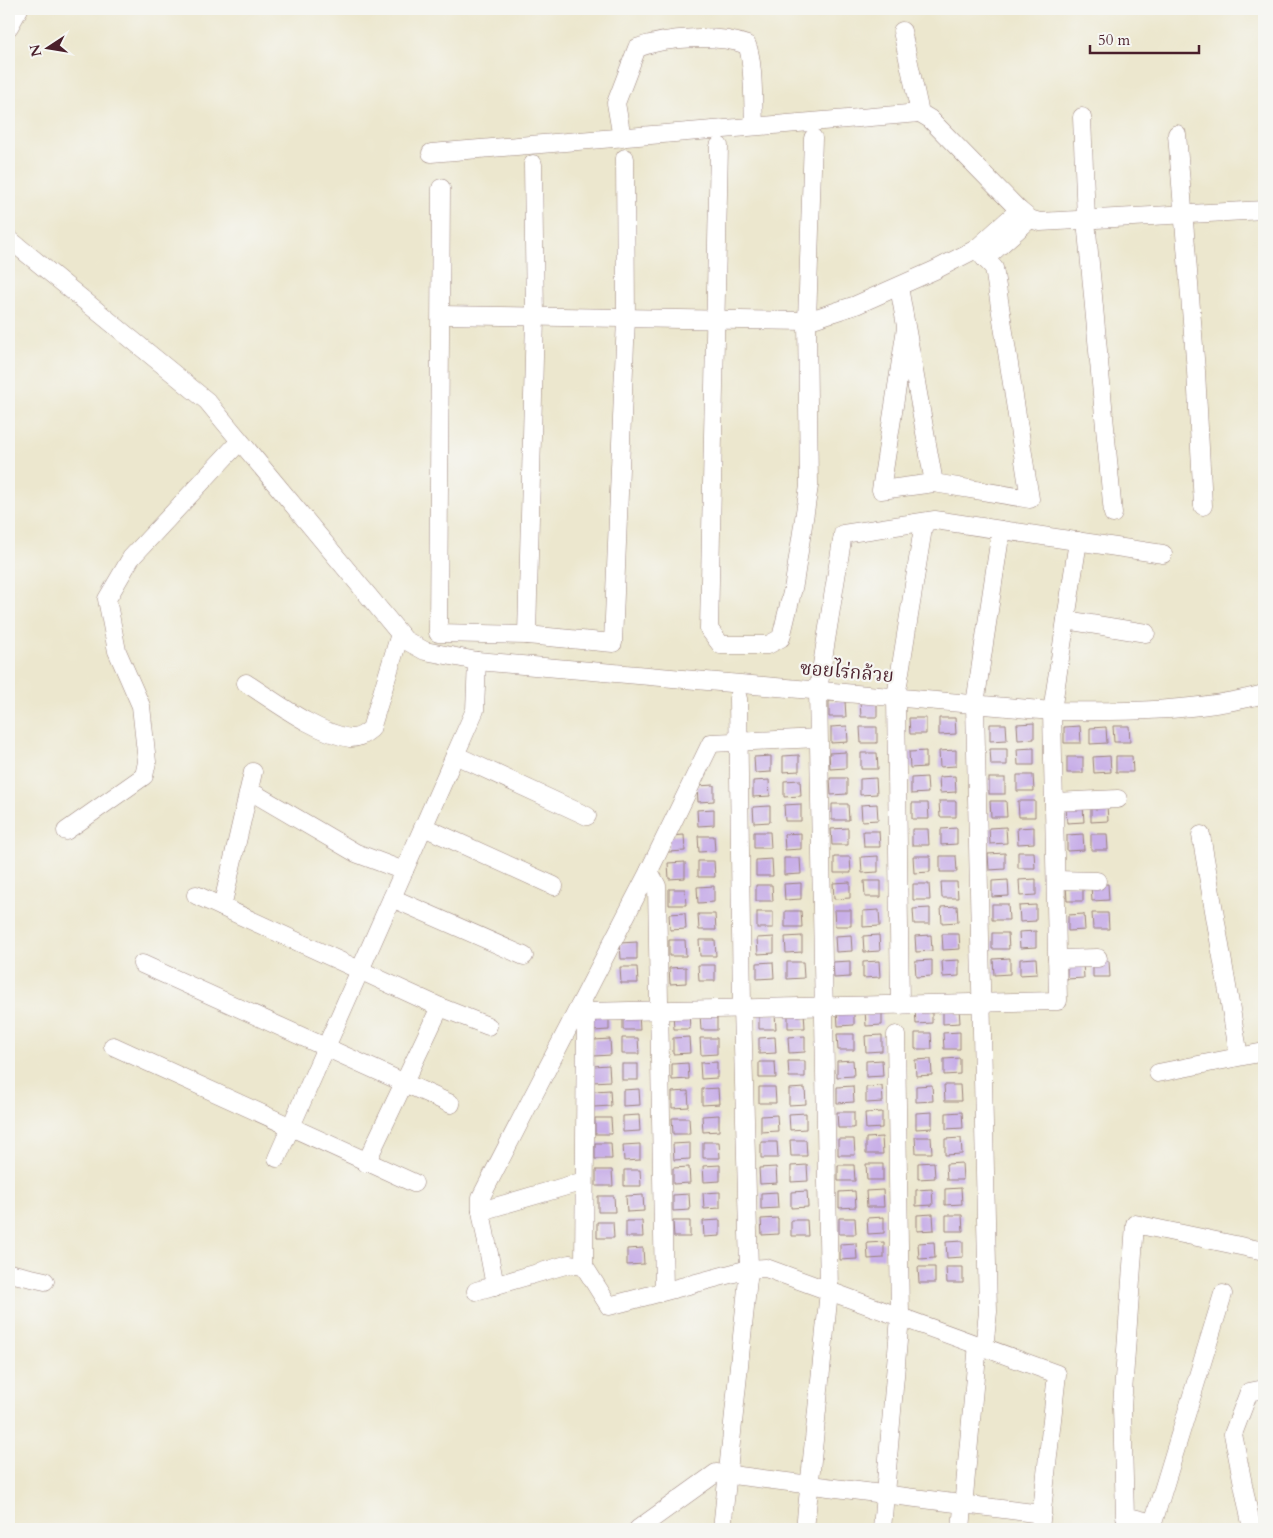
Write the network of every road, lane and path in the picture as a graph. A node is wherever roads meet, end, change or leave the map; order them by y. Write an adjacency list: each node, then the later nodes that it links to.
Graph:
1 (19, 9): 2 (street)
2 (9, 27)
3 (902, 31): 4 (street)
4 (920, 113): 6 (street); 16 (street)
5 (1082, 116): 18 (street)
6 (754, 126): 8 (street); 8 (street)
7 (1177, 134): 17 (street)
8 (622, 138): 11 (street)
9 (813, 138): 26 (street)
10 (719, 146): 25 (street)
11 (431, 153)
12 (624, 158): 24 (street)
13 (533, 164): 23 (street)
14 (442, 188): 22 (street)
15 (1264, 210): 17 (street)
16 (1024, 215): 18 (street); 20 (street)
17 (1183, 215): 18 (street); 30 (street)
18 (1086, 220): 31 (street)
19 (9, 238): 28 (street)
20 (981, 254): 21 (street); 29 (street)
21 (899, 287): 26 (street); 27 (street)
22 (441, 316): 23 (street); 39 (street)
23 (535, 317): 24 (street); 39 (street)
24 (626, 318): 25 (street); 39 (street)
25 (717, 320): 26 (street); 26 (street)
26 (807, 321)
27 (906, 328): 29 (street); 29 (street)
28 (240, 441): 38 (street); 57 (street)
29 (934, 483)
30 (1203, 506)
31 (1113, 514)
32 (924, 522): 33 (street); 42 (street); 44 (street)
33 (1002, 530): 34 (street); 46 (street)
34 (1078, 541): 35 (street); 36 (street)
35 (1163, 554)
36 (1066, 620): 37 (street); 47 (street)
37 (1146, 633)
38 (400, 634): 40 (street, ซอยไร่กล้วย); 41 (street)
39 (527, 635)
40 (476, 660): 42 (street, ซอยไร่กล้วย); 50 (street)
41 (246, 683)
42 (818, 690): 44 (street, ซอยไร่กล้วย); 48 (street)
43 (1264, 694): 47 (street, ซอยไร่กล้วย)
44 (896, 697): 46 (street, ซอยไร่กล้วย); 73 (street)
45 (738, 698): 49 (street)
46 (974, 704): 47 (street, ซอยไร่กล้วย); 72 (street)
47 (1052, 711): 54 (street)
48 (818, 738): 49 (street); 74 (street)
49 (738, 740): 60 (street); 76 (street)
50 (456, 755): 55 (street); 56 (street)
51 (253, 772): 52 (street)
52 (250, 791): 59 (street); 66 (street)
53 (1118, 799): 54 (street)
54 (1054, 802): 61 (street)
55 (588, 816)
56 (424, 827): 59 (street); 63 (street)
57 (66, 831)
58 (1201, 835): 84 (street)
59 (404, 871): 65 (street)
60 (649, 871): 77 (street); 78 (street)
61 (1056, 880): 62 (street); 69 (street)
62 (1097, 881)
63 (554, 886)
64 (196, 895): 66 (street)
65 (392, 898): 67 (street); 71 (street)
66 (222, 907): 71 (street)
67 (524, 956)
68 (1098, 958): 69 (street)
69 (1058, 959): 72 (street)
70 (142, 964): 82 (street)
71 (360, 970): 75 (street); 82 (street)
72 (981, 1003): 73 (street); 105 (street)
73 (900, 1005): 74 (street)
74 (824, 1006): 76 (street); 102 (street)
75 (440, 1007): 79 (street); 86 (street)
76 (742, 1008): 78 (street); 96 (street)
77 (582, 1009): 78 (street); 91 (street); 93 (street)
78 (660, 1010): 101 (street)
79 (488, 1026)
80 (896, 1035): 104 (street)
81 (113, 1046): 88 (street)
82 (325, 1049): 86 (street); 88 (street)
83 (1264, 1052): 84 (street)
84 (1239, 1056): 85 (street)
85 (1158, 1073)
86 (405, 1084): 87 (street); 90 (street)
87 (451, 1104)
88 (290, 1127): 89 (street); 90 (street)
89 (277, 1158)
90 (366, 1163): 92 (street)
91 (584, 1182): 93 (street); 95 (street)
92 (414, 1183)
93 (480, 1210): 99 (street)
94 (1264, 1251): 112 (street)
95 (584, 1266): 99 (street); 101 (street)
96 (750, 1269): 101 (street); 102 (street); 107 (street)
97 (9, 1273): 98 (street)
98 (45, 1281)
99 (495, 1286): 100 (street)
100 (476, 1291)
101 (664, 1291)
102 (829, 1291): 104 (street); 108 (street)
103 (1223, 1294): 112 (street)
104 (900, 1317): 105 (street); 109 (street)
105 (981, 1346): 110 (street); 111 (street)
106 (1264, 1389): 118 (street)
107 (728, 1473): 108 (street); 113 (street); 114 (street)
108 (810, 1484): 109 (street); 115 (street)
109 (886, 1494): 110 (street); 116 (street)
110 (964, 1504): 111 (street); 117 (street)
111 (1041, 1522)
112 (1154, 1526)
113 (638, 1529)
114 (722, 1529)
115 (805, 1529)
116 (882, 1529)
117 (961, 1529)
118 (1252, 1529)

